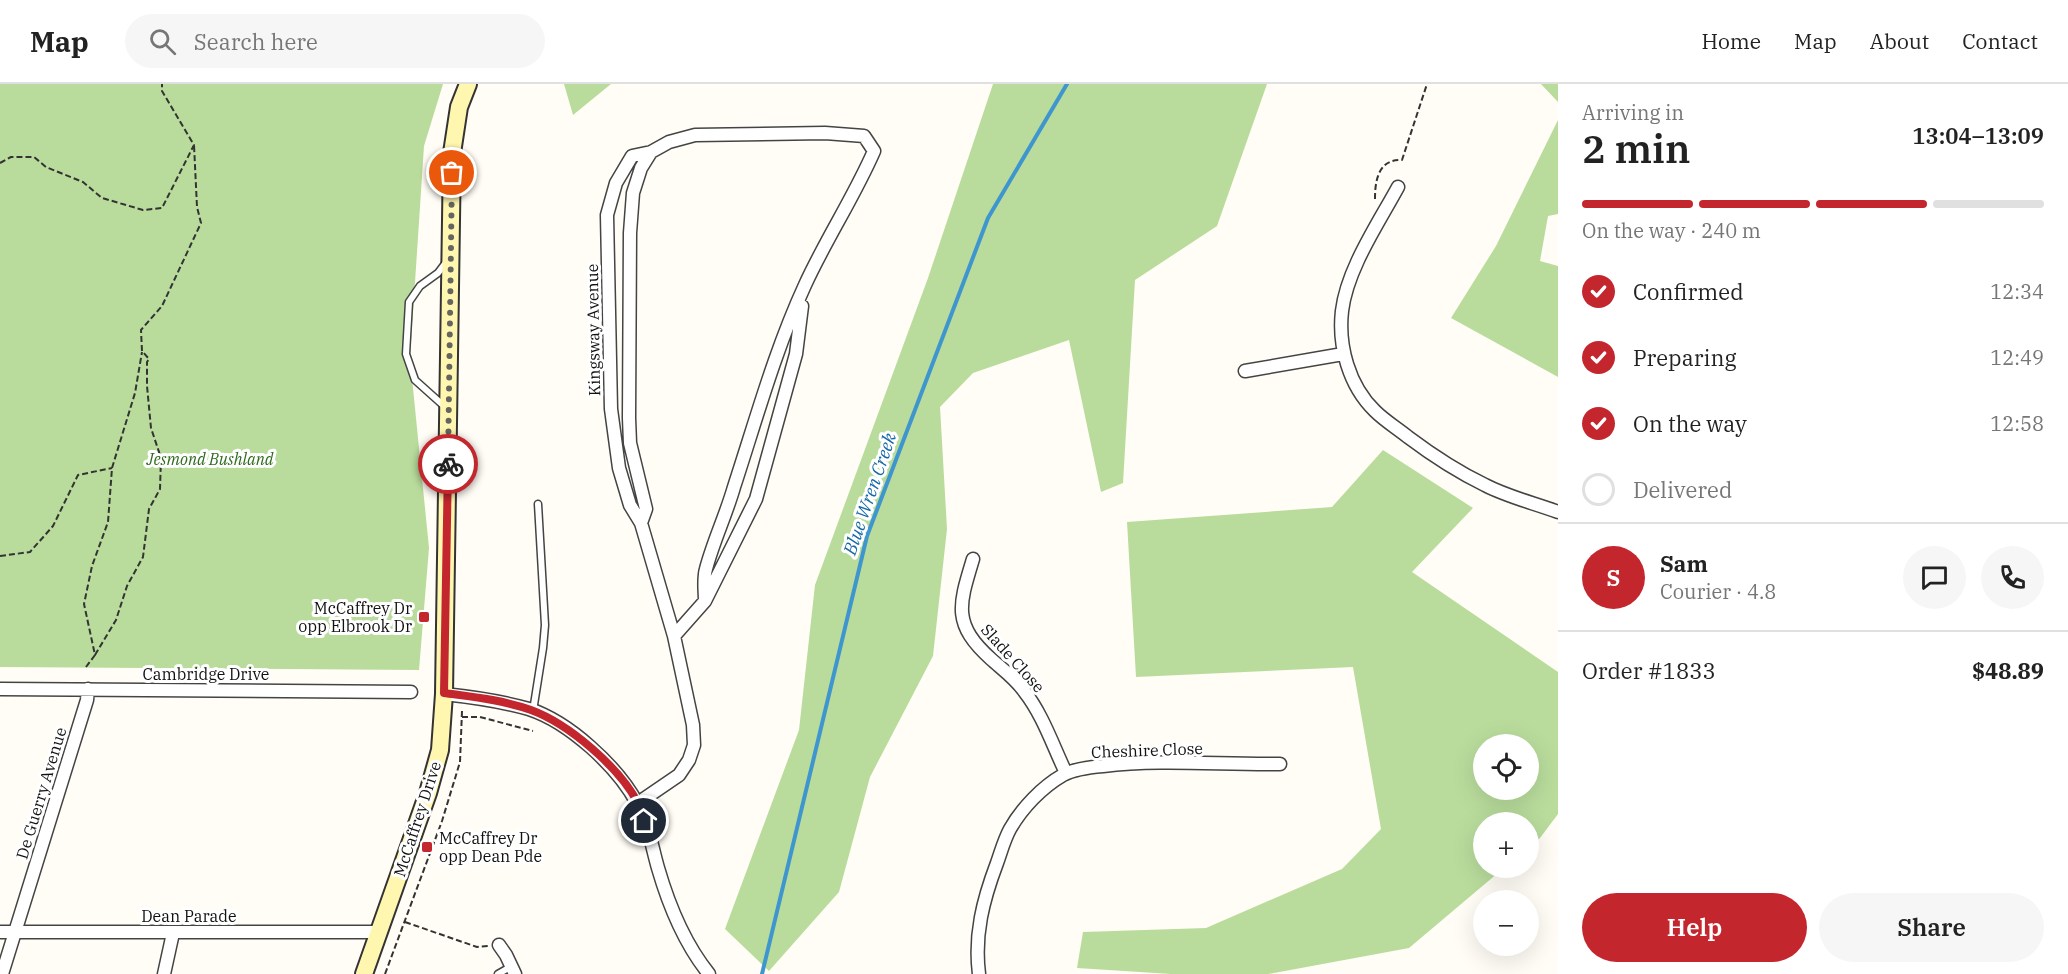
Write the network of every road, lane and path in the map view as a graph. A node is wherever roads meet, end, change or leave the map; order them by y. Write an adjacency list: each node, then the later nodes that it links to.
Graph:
1 (162, 84): 4 (path)
2 (468, 84): 9 (main road, McCaffrey Drive)
3 (1427, 84): 6 (path)
4 (194, 145): 7 (path); 11 (path)
5 (651, 152): 10 (street, Kingsway Avenue); 18 (street, Kingsway Avenue); 18 (street, Kingsway Avenue)
6 (1402, 160)
7 (0, 163)
8 (1398, 187): 12 (street)
9 (450, 256): 14 (main road, McCaffrey Drive); 14 (lane)
10 (805, 284): 21 (street, Kingsway Avenue); 21 (street, Kingsway Avenue)
11 (142, 351): 15 (path); 23 (path)
12 (1343, 354): 13 (street); 17 (street)
13 (1245, 371)
14 (448, 411): 28 (main road, McCaffrey Drive)
15 (112, 468): 19 (path); 23 (path)
16 (538, 504): 30 (lane)
17 (1558, 512)
18 (641, 523): 22 (street, Kingsway Avenue)
19 (0, 556)
20 (973, 560): 34 (street, Slade Close)
21 (705, 601): 22 (street, Kingsway Avenue)
22 (674, 636): 35 (street, Kingsway Avenue)
23 (95, 655): 24 (path)
24 (86, 667)
25 (0, 689): 26 (street, Cambridge Drive)
26 (88, 689): 27 (street, Cambridge Drive); 38 (street, De Guerry Avenue)
27 (411, 692)
28 (444, 693): 30 (street); 39 (main road, McCaffrey Drive)
29 (462, 711): 31 (path)
30 (533, 711): 35 (street)
31 (462, 717): 32 (path); 36 (path)
32 (532, 731)
33 (1280, 764): 34 (street, Cheshire Close)
34 (1066, 773): 49 (street, Cheshire Close)
35 (638, 803): 48 (street)
36 (405, 922): 41 (path); 46 (path)
37 (0, 932): 38 (street, Dean Parade)
38 (16, 932): 40 (street, Dean Parade); 43 (street, De Guerry Avenue)
39 (379, 932): 40 (street, Dean Parade); 45 (main road, McCaffrey Drive)
40 (173, 933): 44 (street)
41 (499, 945): 42 (street)
42 (513, 970): 47 (lane)
43 (2, 974)
44 (164, 974)
45 (364, 974)
46 (385, 974)
47 (498, 974)
48 (709, 974)
49 (980, 974)

